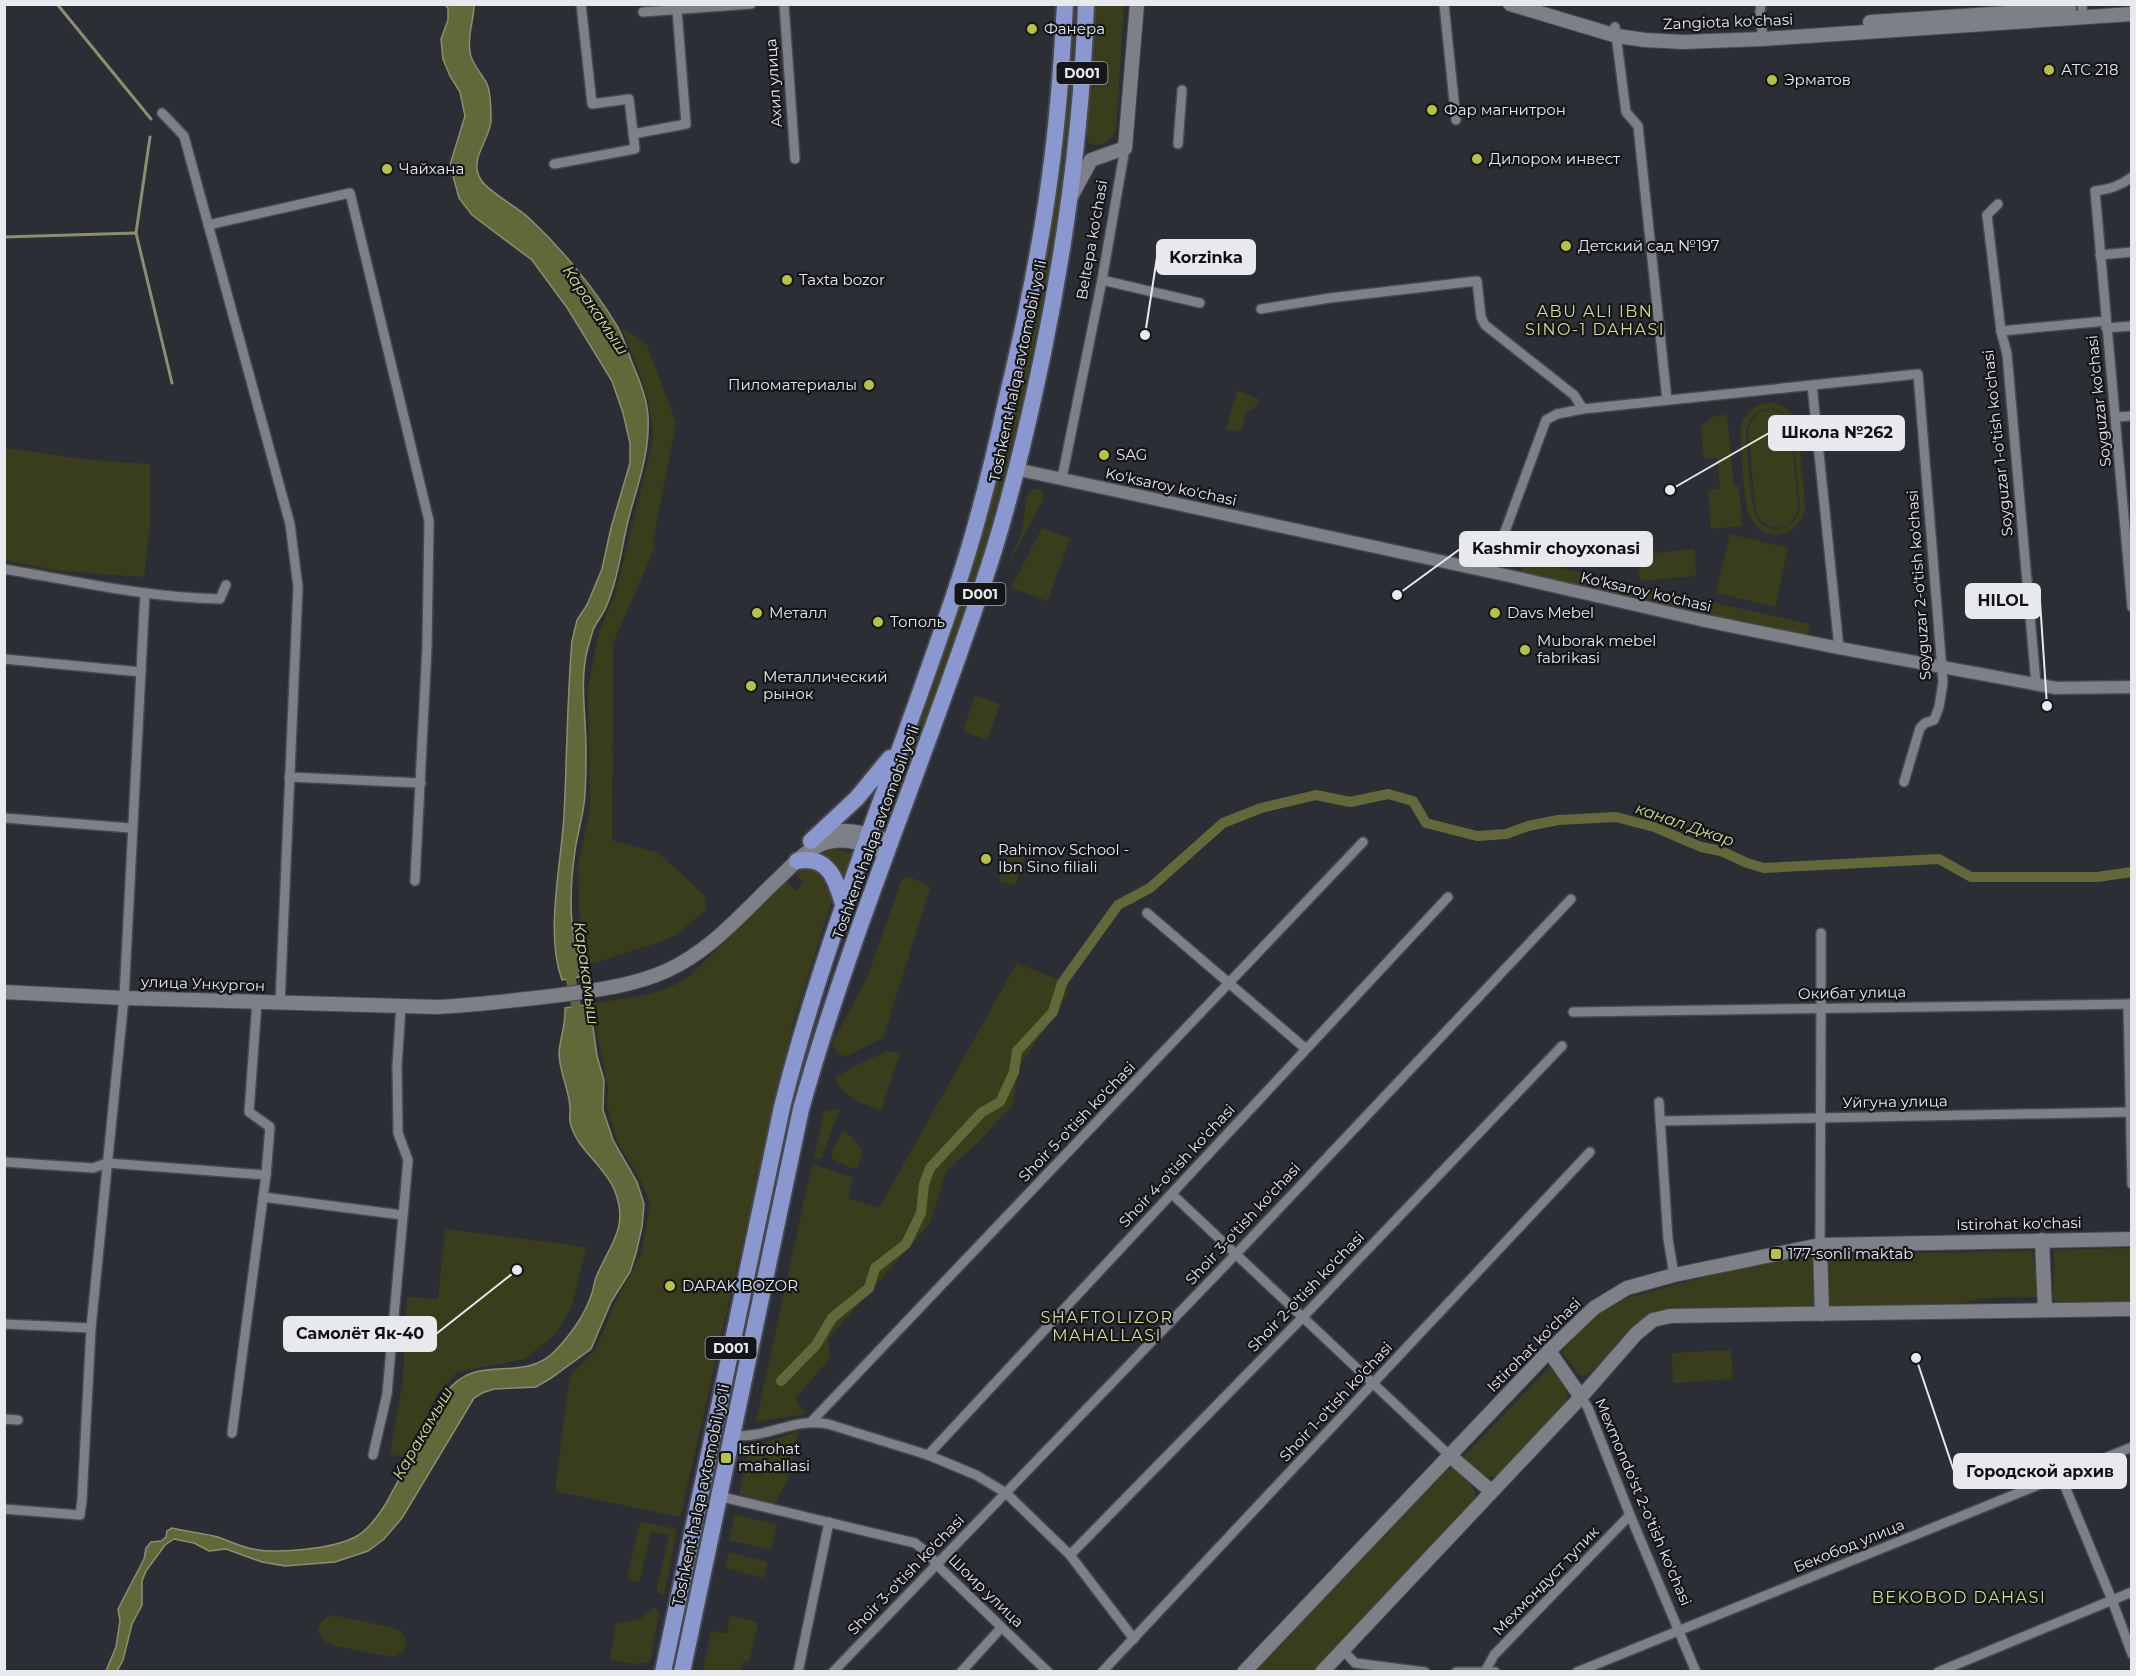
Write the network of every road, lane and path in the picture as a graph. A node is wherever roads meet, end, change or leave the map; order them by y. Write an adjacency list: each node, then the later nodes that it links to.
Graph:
1 (581, 4): 21 (street)
2 (751, 4): 12 (street)
3 (784, 4): 25 (street, Ахил улица)
4 (1065, 4): 59 (highway, Toshkent halqa avtomobil yo'li / D001)
5 (1086, 4): 22 (highway, Toshkent halqa avtomobil yo'li / D001)
6 (1137, 4): 24 (main road, Beltepa ko'chasi)
7 (1444, 4): 20 (street)
8 (1510, 4): 16 (main road, Zangiota ko'chasi)
9 (1537, 4): 16 (main road, Zangiota ko'chasi)
10 (1761, 4): 17 (street)
11 (2131, 4): 13 (main road, Zangiota ko'chasi)
12 (677, 10): 14 (street); 21 (street)
13 (2082, 10): 15 (main road, Zangiota ko'chasi); 17 (main road, Zangiota ko'chasi)
14 (643, 12)
15 (2132, 14)
16 (1616, 31): 17 (main road, Zangiota ko'chasi); 41 (street)
17 (1762, 34)
18 (1182, 90): 23 (street)
19 (162, 113): 31 (street)
20 (1456, 120)
21 (633, 134): 27 (street)
22 (1077, 141): 26 (main road); 29 (highway, Toshkent halqa avtomobil yo'li / D001)
23 (1178, 144)
24 (1125, 148): 26 (main road); 34 (street, Beltepa ko'chasi)
25 (795, 159)
26 (1090, 160): 29 (main road)
27 (554, 164)
28 (2132, 177): 33 (street, Soyguzar ko'chasi)
29 (1071, 198): 45 (highway, Toshkent halqa avtomobil yo'li / D001)
30 (1998, 204): 39 (street, Soyguzar 1-o'tish ko'chasi)
31 (208, 225): 60 (street); 62 (street)
32 (2132, 252): 33 (street)
33 (2100, 255): 37 (street, Soyguzar ko'chasi)
34 (1102, 280): 35 (street); 46 (street, Beltepa ko'chasi)
35 (1200, 303)
36 (1261, 309): 42 (street)
37 (2106, 325): 38 (street); 39 (street); 44 (street, Soyguzar ko'chasi)
38 (2132, 326)
39 (2001, 331): 57 (street, Soyguzar 1-o'tish ko'chasi)
40 (1812, 385): 41 (street); 53 (street); 55 (street, Soyguzar 2-o'tish ko'chasi)
41 (1667, 400): 42 (street)
42 (1583, 409): 49 (street)
43 (2132, 416): 44 (street)
44 (2116, 417): 47 (street, Soyguzar ko'chasi)
45 (1017, 469): 46 (street, Ko'ksaroy ko'chasi); 68 (highway, Toshkent halqa avtomobil yo'li / D001)
46 (1062, 478): 49 (street, Ko'ksaroy ko'chasi)
47 (2130, 548): 52 (street, Soyguzar ko'chasi)
48 (4, 569): 51 (street)
49 (1490, 572): 53 (street, Ko'ksaroy ko'chasi)
50 (226, 585): 51 (street)
51 (145, 593): 56 (street)
52 (2132, 607)
53 (1839, 648): 55 (street, Ko'ksaroy ko'chasi)
54 (4, 658): 56 (street)
55 (1942, 666): 57 (street, Ko'ksaroy ko'chasi); 61 (street, Soyguzar 2-o'tish ko'chasi)
56 (141, 672): 64 (street)
57 (2036, 684): 58 (street, Ko'ksaroy ko'chasi)
58 (2132, 687)
59 (902, 742): 65 (highway, Toshkent halqa avtomobil yo'li / D001); 66 (highway)
60 (289, 777): 62 (street); 82 (street)
61 (1904, 782)
62 (421, 783): 70 (street)
63 (4, 818): 64 (street)
64 (131, 828): 80 (street)
65 (867, 840): 66 (main road); 68 (main road); 69 (main road); 73 (highway, Toshkent halqa avtomobil yo'li / D001)
66 (811, 841): 78 (main road)
67 (1363, 842): 76 (street, Shoir 5-o'tish ko'chasi)
68 (889, 847): 88 (highway, Toshkent halqa avtomobil yo'li / D001)
69 (797, 861): 73 (highway); 78 (main road)
70 (415, 880)
71 (1448, 897): 90 (street, Shoir 4-o'tish ko'chasi)
72 (1571, 899): 106 (street, Shoir 3-o'tish ko'chasi)
73 (843, 908): 87 (highway, Toshkent halqa avtomobil yo'li / D001)
74 (1147, 913): 76 (street)
75 (1821, 933): 77 (street)
76 (1229, 984): 90 (street); 119 (street, Shoir 5-o'tish ko'chasi)
77 (1821, 986)
78 (599, 987): 85 (main road, улица Ункургон)
79 (4, 992): 80 (main road, улица Ункургон)
80 (124, 998): 81 (main road, улица Ункургон); 97 (street)
81 (257, 1002): 82 (main road, улица Ункургон); 98 (street)
82 (280, 1003): 85 (main road, улица Ункургон)
83 (1821, 1004): 84 (street, Окибат улица); 86 (street, Окибат улица); 93 (street)
84 (2130, 1004): 92 (street)
85 (401, 1006): 102 (street)
86 (1573, 1012)
87 (803, 1025): 88 (highway); 143 (highway, Toshkent halqa avtomobil yo'li / D001)
88 (824, 1031): 121 (highway, Toshkent halqa avtomobil yo'li / D001)
89 (1562, 1046): 111 (street, Shoir 2-o'tish ko'chasi)
90 (1306, 1049): 100 (street, Shoir 4-o'tish ko'chasi)
91 (1659, 1102): 94 (street)
92 (2131, 1112): 93 (street, Уйгуна улица); 99 (street)
93 (1820, 1118): 94 (street, Уйгуна улица); 105 (street)
94 (1660, 1121): 107 (street)
95 (1590, 1152): 115 (street, Shoir 1-o'tish ko'chasi)
96 (4, 1162): 97 (street)
97 (107, 1162): 98 (street); 113 (street)
98 (266, 1175): 101 (street)
99 (2132, 1184)
100 (1172, 1194): 106 (street); 124 (street, Shoir 4-o'tish ko'chasi)
101 (263, 1197): 102 (street); 120 (street)
102 (402, 1215): 123 (street)
103 (2132, 1239): 104 (main road, Istirohat ko'chasi)
104 (2042, 1240): 105 (main road, Istirohat ko'chasi); 109 (main road)
105 (1820, 1245): 107 (main road, Istirohat ko'chasi); 110 (main road)
106 (1236, 1254): 111 (street); 128 (street, Shoir 3-o'tish ko'chasi)
107 (1674, 1275): 114 (main road, Istirohat ko'chasi)
108 (2132, 1309): 109 (main road)
109 (2045, 1310): 110 (main road)
110 (1822, 1314): 116 (main road)
111 (1302, 1318): 115 (street); 133 (street, Shoir 2-o'tish ko'chasi)
112 (4, 1324): 113 (street)
113 (91, 1328): 130 (street)
114 (1549, 1351): 116 (main road, Mexmondo'st 2-o'tish ko'chasi); 125 (main road, Istirohat ko'chasi)
115 (1372, 1385): 125 (street); 139 (street, Shoir 1-o'tish ko'chasi)
116 (1581, 1397): 127 (main road); 131 (street, Mexmondo'st 2-o'tish ko'chasi)
117 (4, 1419): 118 (street)
118 (18, 1420)
119 (812, 1421): 121 (street); 124 (street)
120 (232, 1433)
121 (731, 1435): 129 (highway, Toshkent halqa avtomobil yo'li / D001)
122 (2132, 1447): 126 (street, Бекобод улица)
123 (373, 1455)
124 (928, 1455): 128 (street)
125 (1449, 1455): 127 (main road); 150 (main road, Istirohat ko'chasi)
126 (2061, 1477): 136 (street); 138 (street, Бекобод улица)
127 (1491, 1491): 140 (main road)
128 (1006, 1493): 133 (street); 134 (street, Shoir 3-o'tish ko'chasi)
129 (718, 1496): 132 (street, Шоир улица); 144 (highway, Toshkent halqa avtomobil yo'li / D001)
130 (4, 1509)
131 (1630, 1515): 138 (street, Mexmondo'st 2-o'tish ko'chasi); 154 (street, Мехмондуст тупик)
132 (829, 1522): 134 (street, Шоир улица); 145 (street)
133 (1070, 1555): 139 (street)
134 (937, 1565): 137 (street, Шоир улица); 146 (street, Shoir 3-o'tish ko'chasi)
135 (2132, 1592): 136 (street)
136 (2112, 1600): 141 (street); 157 (street)
137 (1001, 1628): 147 (street); 148 (street, Шоир улица)
138 (1680, 1631): 155 (street, Бекобод улица); 156 (street, Mexmondo'st 2-o'tish ko'chasi)
139 (1134, 1638): 142 (street, Shoir 1-o'tish ko'chasi)
140 (1342, 1649): 151 (main road); 152 (street)
141 (2132, 1654)
142 (1111, 1667): 149 (street, Shoir 1-o'tish ko'chasi)
143 (663, 1671)
144 (682, 1671)
145 (798, 1671)
146 (833, 1671)
147 (961, 1671)
148 (1048, 1671)
149 (1102, 1671)
150 (1244, 1671)
151 (1322, 1671)
152 (1425, 1671)
153 (1456, 1671): 154 (street)
154 (1491, 1671)
155 (1577, 1671)
156 (1696, 1671)
157 (1938, 1671)

